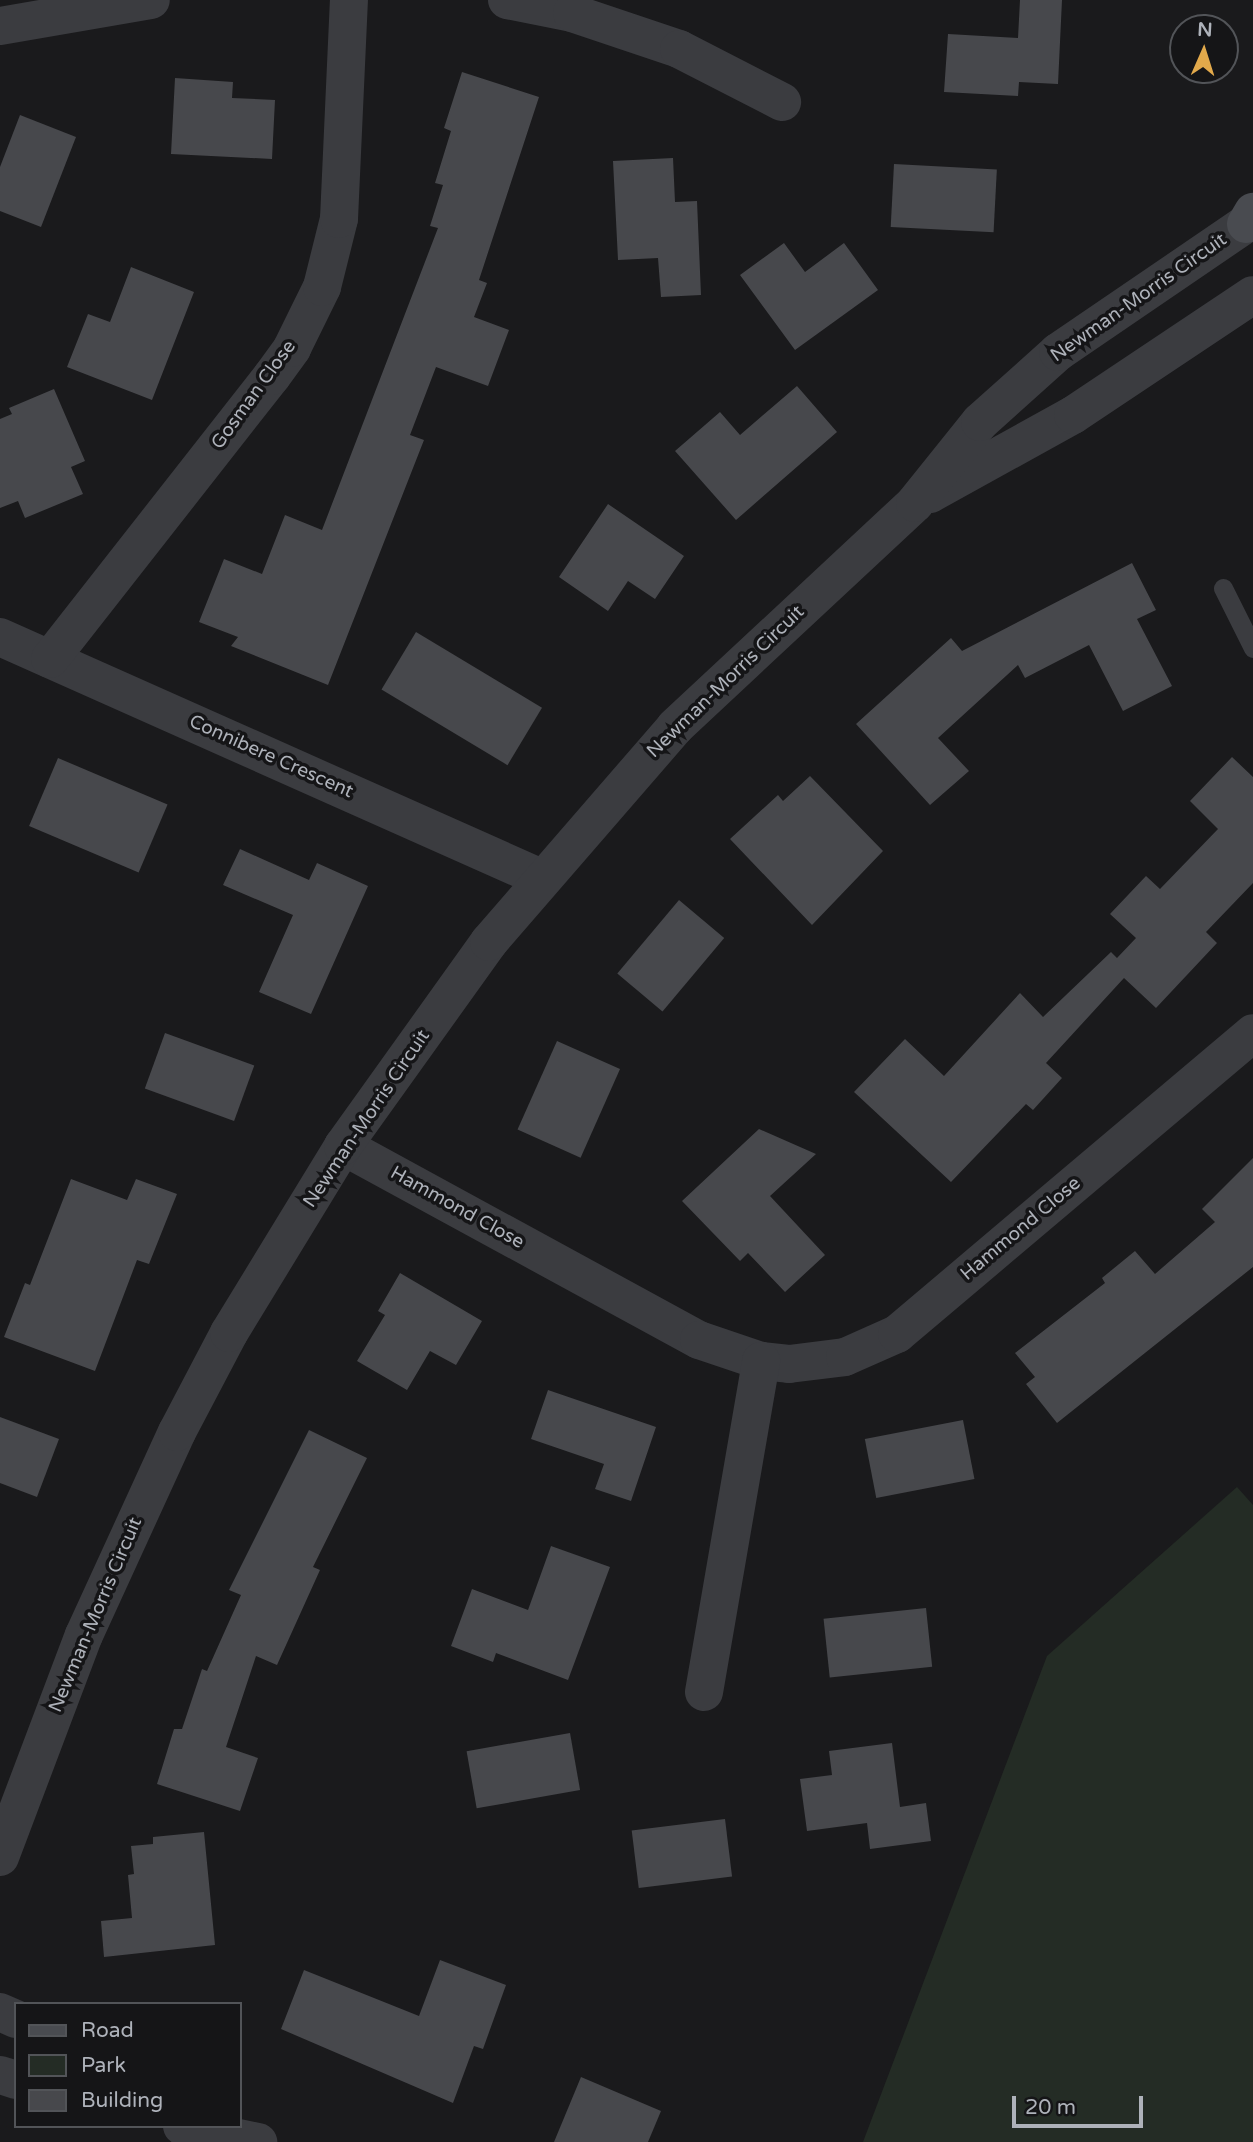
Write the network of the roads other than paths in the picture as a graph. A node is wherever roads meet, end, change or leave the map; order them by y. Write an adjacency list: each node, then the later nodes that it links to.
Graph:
1 (151, 0): 4 (street)
2 (349, 0): 12 (street, Gosman Close)
3 (506, 0): 5 (street)
4 (0, 26)
5 (782, 102)
6 (1250, 218): 8 (street, Newman-Morris Circuit)
7 (1253, 295): 8 (street, Newman-Morris Circuit)
8 (915, 503): 13 (street, Newman-Morris Circuit)
9 (1223, 588): 11 (lane)
10 (0, 637): 12 (street, Connibere Crescent)
11 (1253, 648)
12 (50, 659): 13 (street, Connibere Crescent)
13 (541, 878): 15 (street, Newman-Morris Circuit)
14 (1253, 1033): 16 (street, Hammond Close)
15 (343, 1146): 16 (street, Hammond Close); 18 (street, Newman-Morris Circuit)
16 (761, 1361): 17 (street)
17 (704, 1692)
18 (0, 1857)
19 (197, 2128): 20 (street)
20 (241, 2134)

